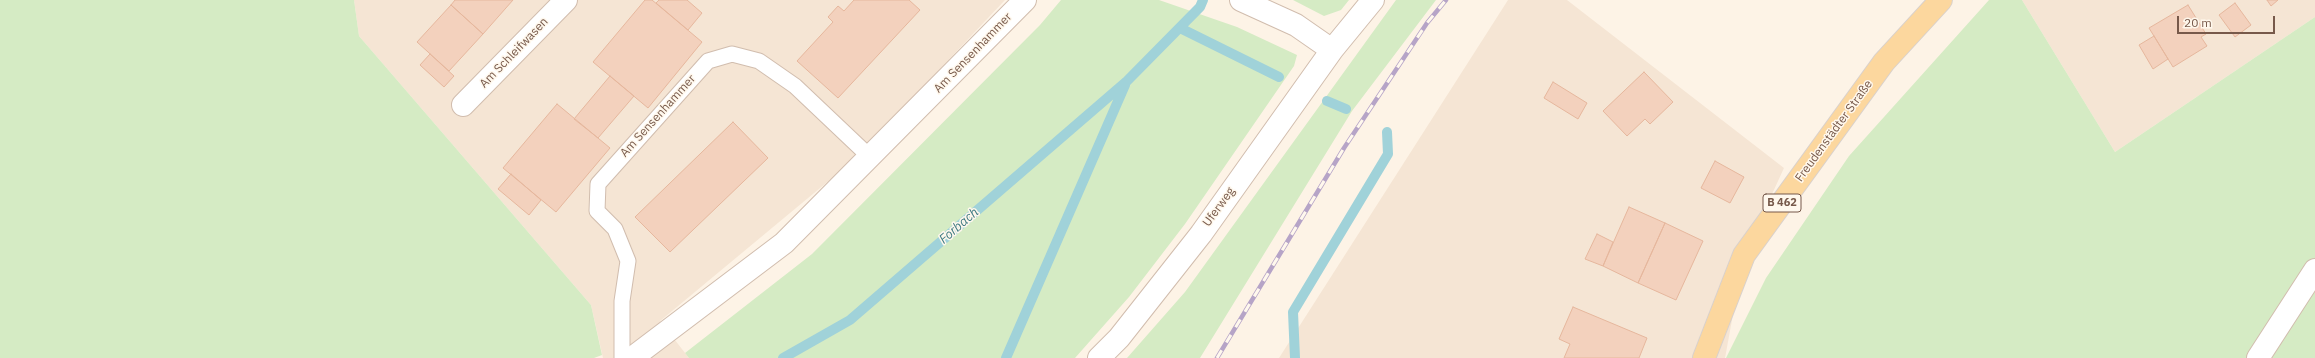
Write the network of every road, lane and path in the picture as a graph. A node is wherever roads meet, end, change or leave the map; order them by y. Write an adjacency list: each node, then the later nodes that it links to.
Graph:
1 (566, 0): 7 (street, Am Schleifwasen)
2 (1025, 0): 8 (street, Am Sensenhammer)
3 (1241, 0): 6 (street)
4 (1373, 0): 6 (street, Uferweg)
5 (1941, 0): 13 (main road, Freudenstädter Straße / B 462)
6 (1332, 50): 12 (street, Uferweg)
7 (463, 105)
8 (871, 158): 10 (lane, Am Sensenhammer); 11 (street, Am Sensenhammer)
9 (2315, 270): 14 (street)
10 (622, 358)
11 (632, 358)
12 (1099, 358)
13 (1704, 358)
14 (2258, 358)

